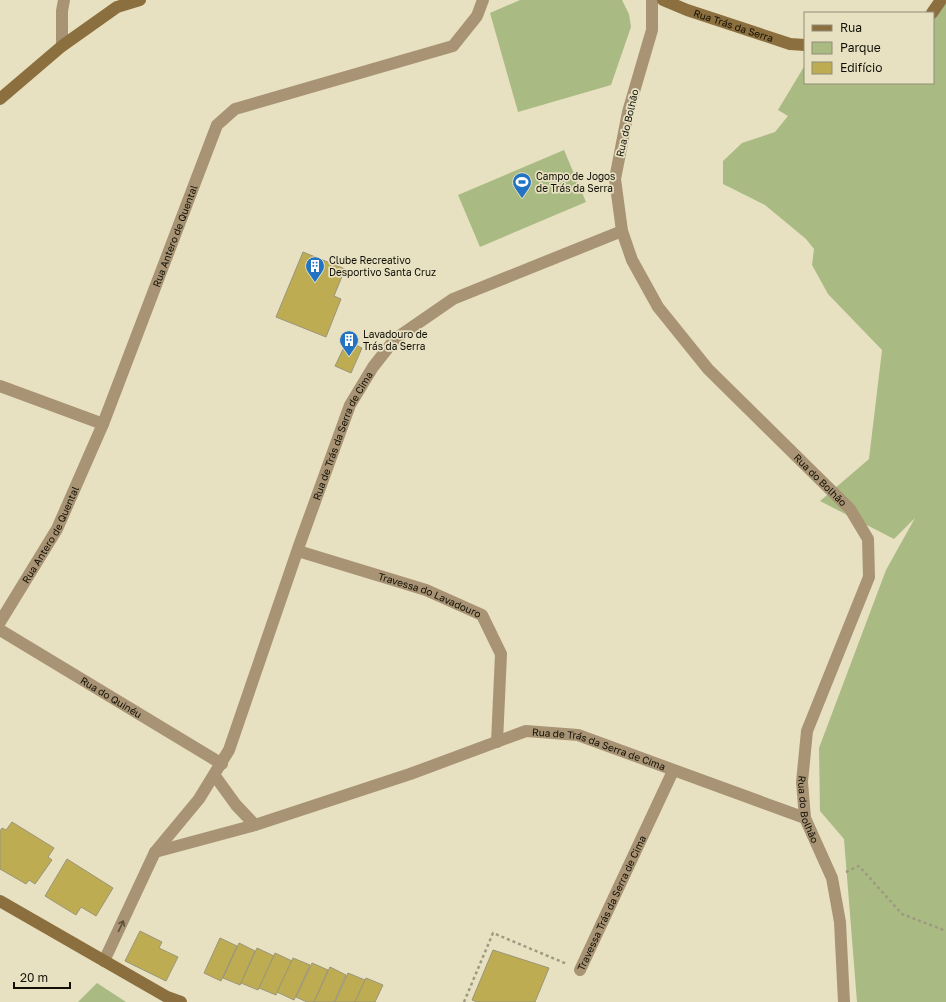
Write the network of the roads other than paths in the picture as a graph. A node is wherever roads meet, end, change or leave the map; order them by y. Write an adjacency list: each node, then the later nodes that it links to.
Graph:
1 (64, 0): 9 (street)
2 (140, 0): 9 (main road)
3 (483, 0): 13 (street, Rua Antero de Quental)
4 (652, 0): 11 (street, Rua do Bolhão)
5 (663, 0): 8 (main road, Rua Trás da Serra)
6 (941, 0): 7 (main road)
7 (933, 12)
8 (804, 45)
9 (62, 46): 10 (main road)
10 (0, 99)
11 (622, 231): 14 (street, Rua de Trás da Serra de Cima); 21 (street, Rua do Bolhão)
12 (0, 386): 13 (street)
13 (103, 424): 15 (street, Rua Antero de Quental)
14 (298, 551): 17 (street, Travessa do Lavadouro); 18 (street, Rua de Trás da Serra de Cima)
15 (0, 622)
16 (0, 630): 18 (street, Rua do Quinéu)
17 (497, 742): 19 (street, Rua de Trás da Serra de Cima); 22 (street, Rua de Trás da Serra de Cima)
18 (222, 764): 20 (street, Rua de Trás da Serra de Cima)
19 (673, 771): 21 (street, Rua de Trás da Serra de Cima); 26 (street, Travessa Trás da Serra de Cima)
20 (215, 776): 22 (street); 23 (street, Rua de Trás da Serra de Cima)
21 (805, 818): 28 (street, Rua do Bolhão)
22 (255, 825): 23 (street, Rua de Trás da Serra de Cima)
23 (155, 852): 25 (street, Rua de Trás da Serra de Cima, one-way to 23)
24 (0, 901): 25 (main road)
25 (104, 961): 27 (main road)
26 (580, 970)
27 (181, 1002)
28 (844, 1002)

